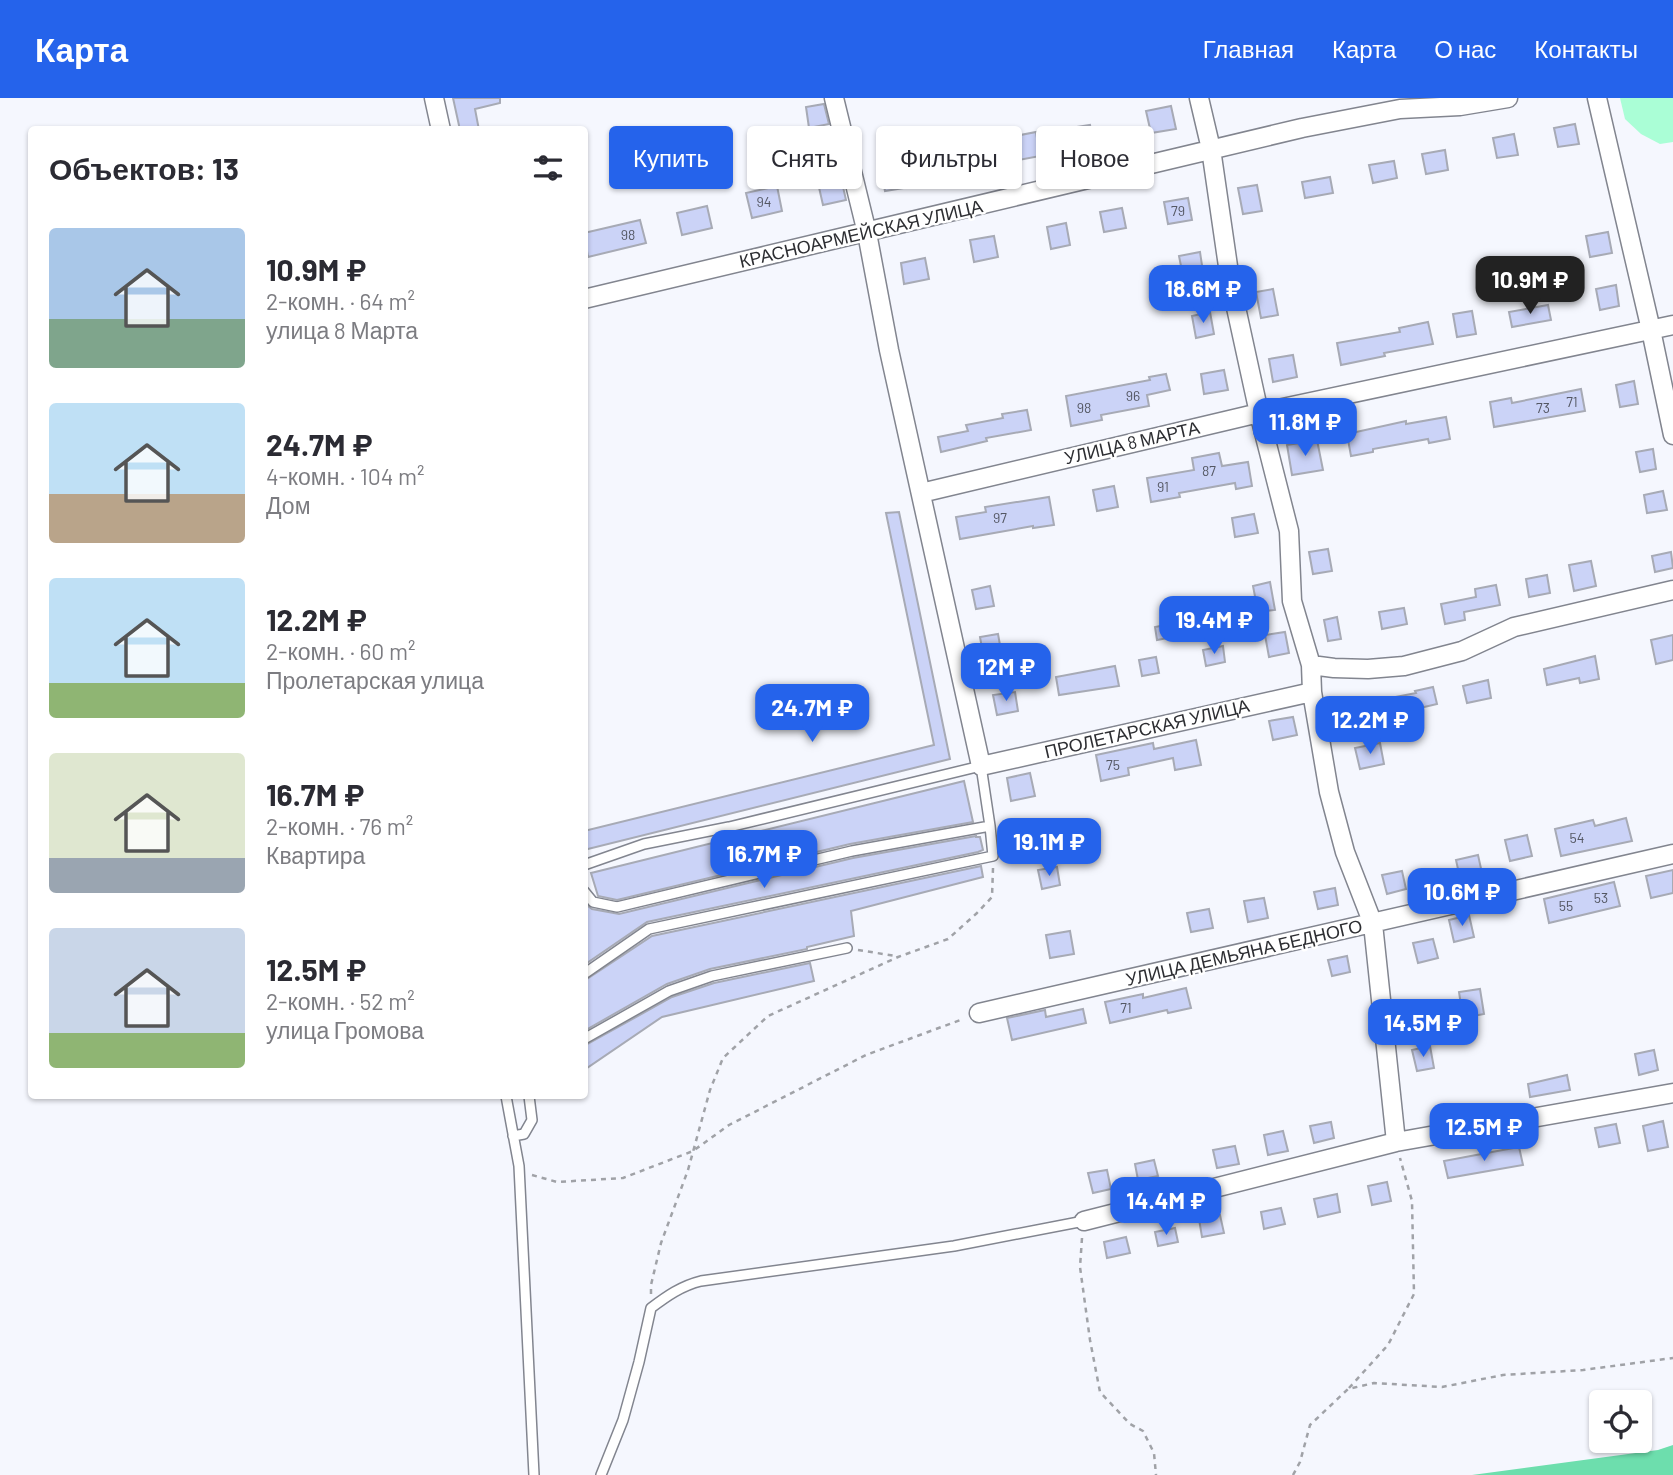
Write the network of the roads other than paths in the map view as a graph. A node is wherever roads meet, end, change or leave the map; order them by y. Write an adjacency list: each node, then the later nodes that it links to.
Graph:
1 (434, 98): 6 (street)
2 (834, 98): 8 (street)
3 (1199, 98): 7 (street)
4 (1508, 98): 7 (street, КРАСНОАРМЕЙСКАЯ УЛИЦА)
5 (1597, 98): 11 (street)
6 (440, 126)
7 (1211, 149): 8 (street, КРАСНОАРМЕЙСКАЯ УЛИЦА); 12 (street)
8 (867, 233): 9 (street, КРАСНОАРМЕЙСКАЯ УЛИЦА); 14 (street)
9 (588, 298)
10 (1673, 325): 11 (street, УЛИЦА 8 МАРТА)
11 (1651, 330): 12 (street, УЛИЦА 8 МАРТА); 13 (street)
12 (1259, 412): 14 (street, УЛИЦА 8 МАРТА); 16 (street)
13 (1673, 435)
14 (921, 493): 18 (street)
15 (1673, 590): 16 (street)
16 (1311, 665): 17 (street)
17 (1312, 692): 18 (street, ПРОЛЕТАРСКАЯ УЛИЦА); 23 (street)
18 (981, 766): 19 (lane); 21 (lane)
19 (990, 826): 22 (lane); 25 (lane)
20 (1673, 854): 23 (street, УЛИЦА ДЕМЬЯНА БЕДНОГО)
21 (588, 863)
22 (588, 896)
23 (1373, 924): 26 (street, УЛИЦА ДЕМЬЯНА БЕДНОГО); 32 (street)
24 (847, 948): 27 (lane)
25 (588, 971)
26 (979, 1013)
27 (588, 1037)
28 (1673, 1093): 32 (street)
29 (507, 1099): 31 (lane)
30 (530, 1099): 31 (lane)
31 (513, 1136): 34 (lane)
32 (1396, 1142): 33 (street)
33 (1084, 1221): 35 (lane)
34 (534, 1475)
35 (601, 1475)

